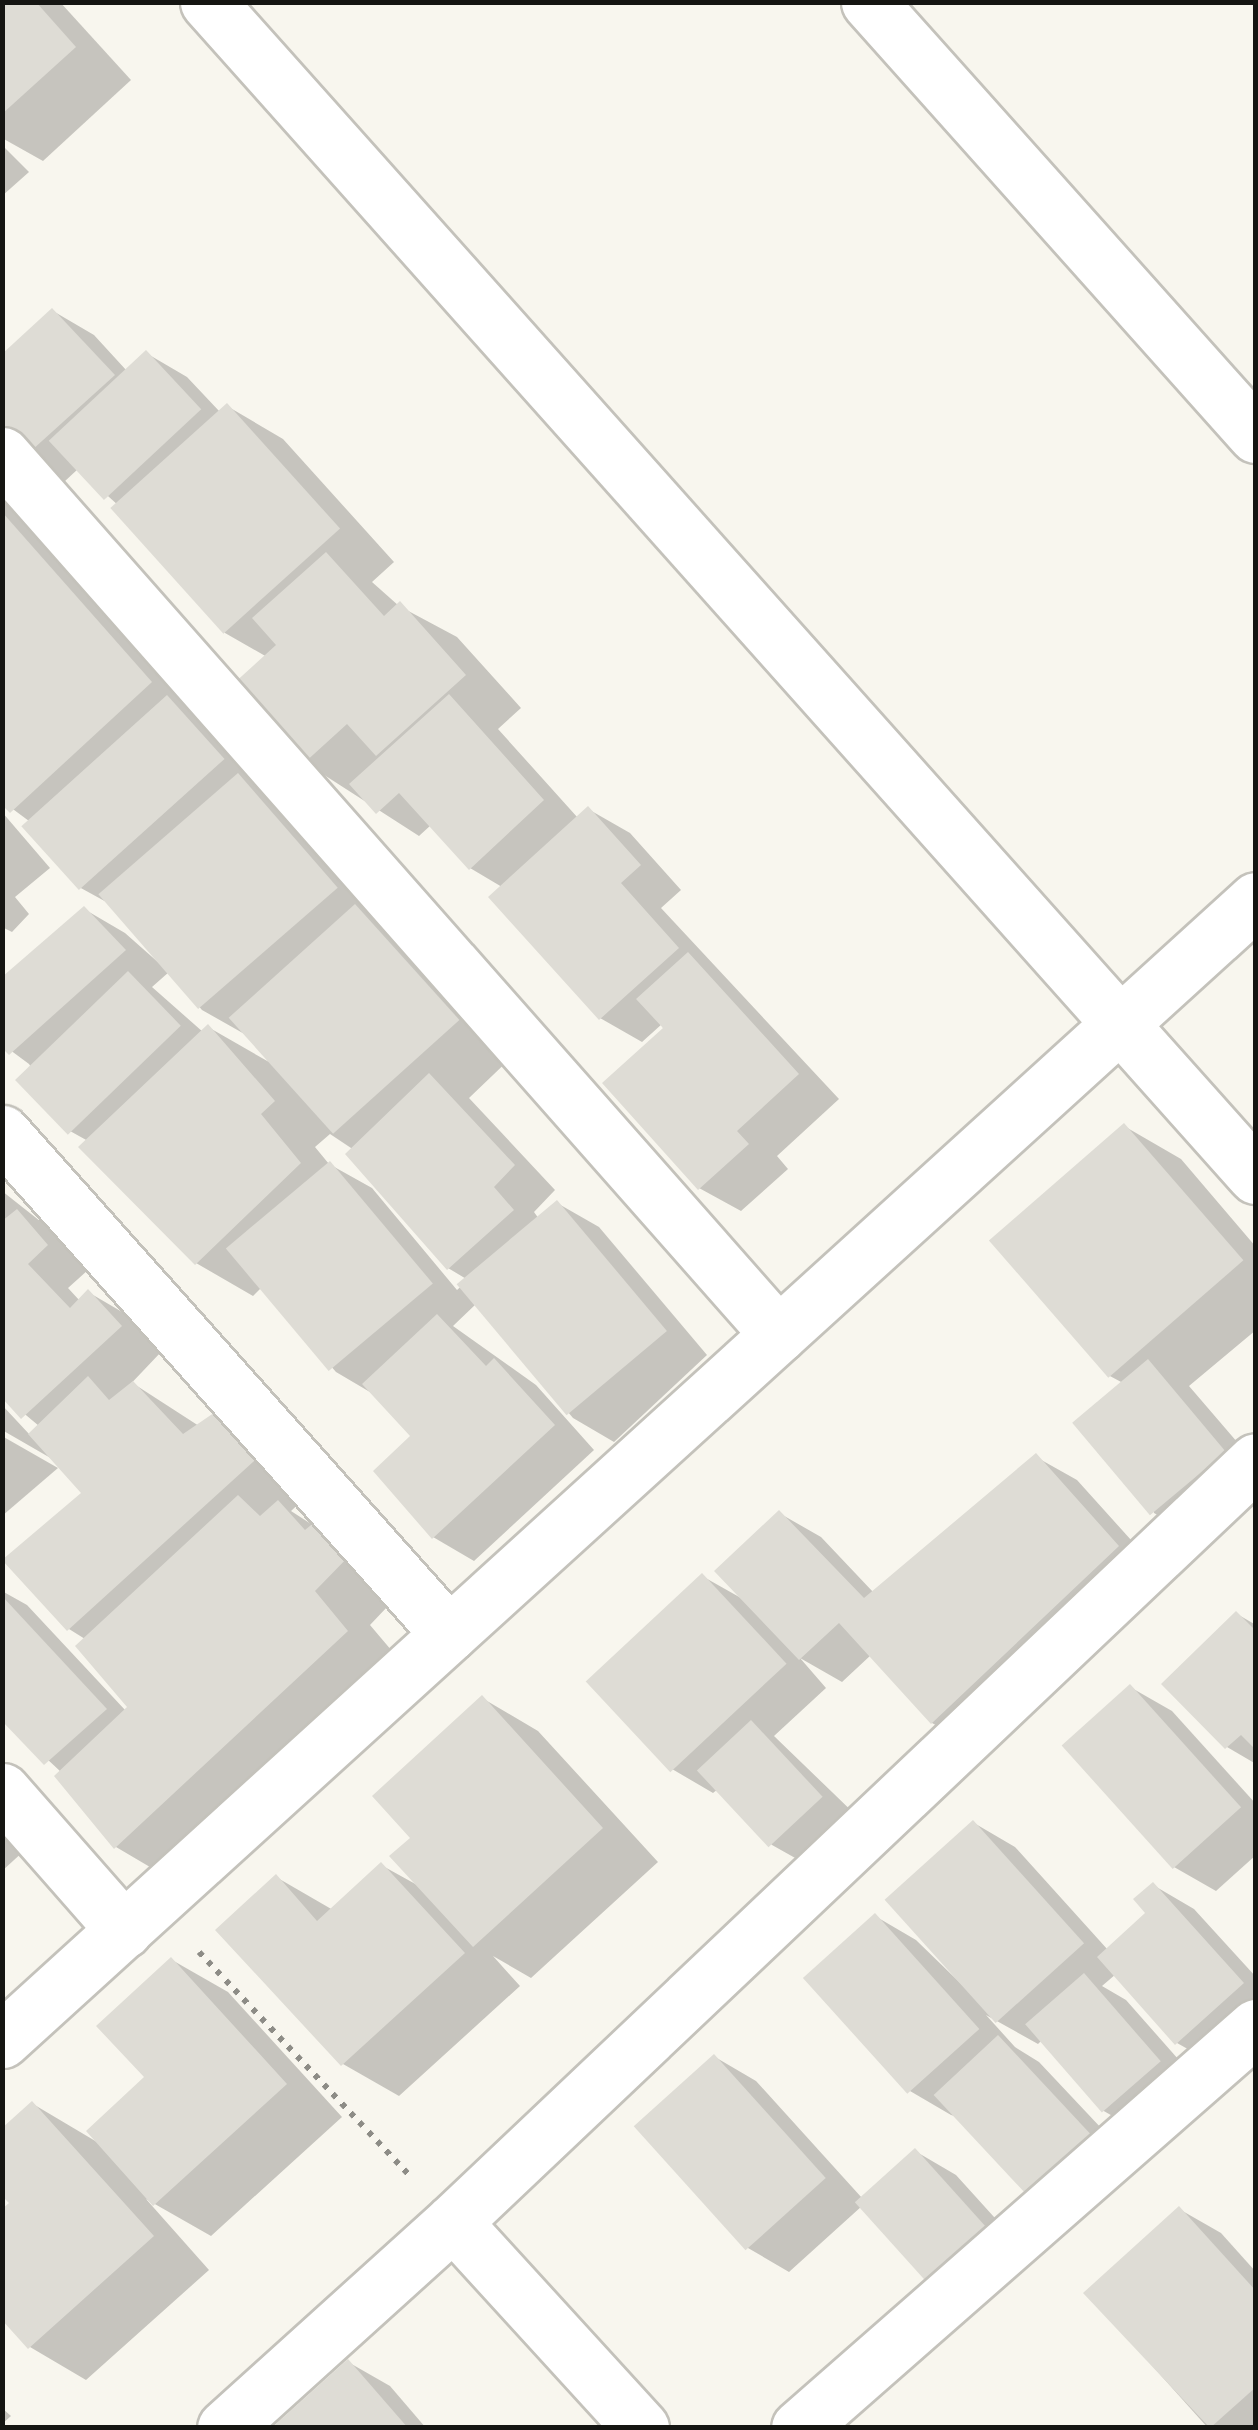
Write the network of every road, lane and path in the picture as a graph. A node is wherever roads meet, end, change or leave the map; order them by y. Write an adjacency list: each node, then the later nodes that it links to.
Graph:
1 (208, 2): 6 (street)
2 (869, 2): 3 (street)
3 (1256, 434)
4 (2, 455): 9 (street)
5 (1256, 900): 6 (street)
6 (1120, 1024): 8 (street); 9 (street)
7 (2, 1133): 11 (street)
8 (1256, 1176)
9 (778, 1334): 11 (street)
10 (1256, 1461): 16 (street)
11 (448, 1634): 13 (street)
12 (2, 1792): 13 (street)
13 (138, 1917): 15 (street); 16 (path)
14 (1256, 2027): 19 (street)
15 (2, 2040)
16 (454, 2222): 17 (street); 18 (street)
17 (225, 2428)
18 (641, 2428)
19 (799, 2428)

